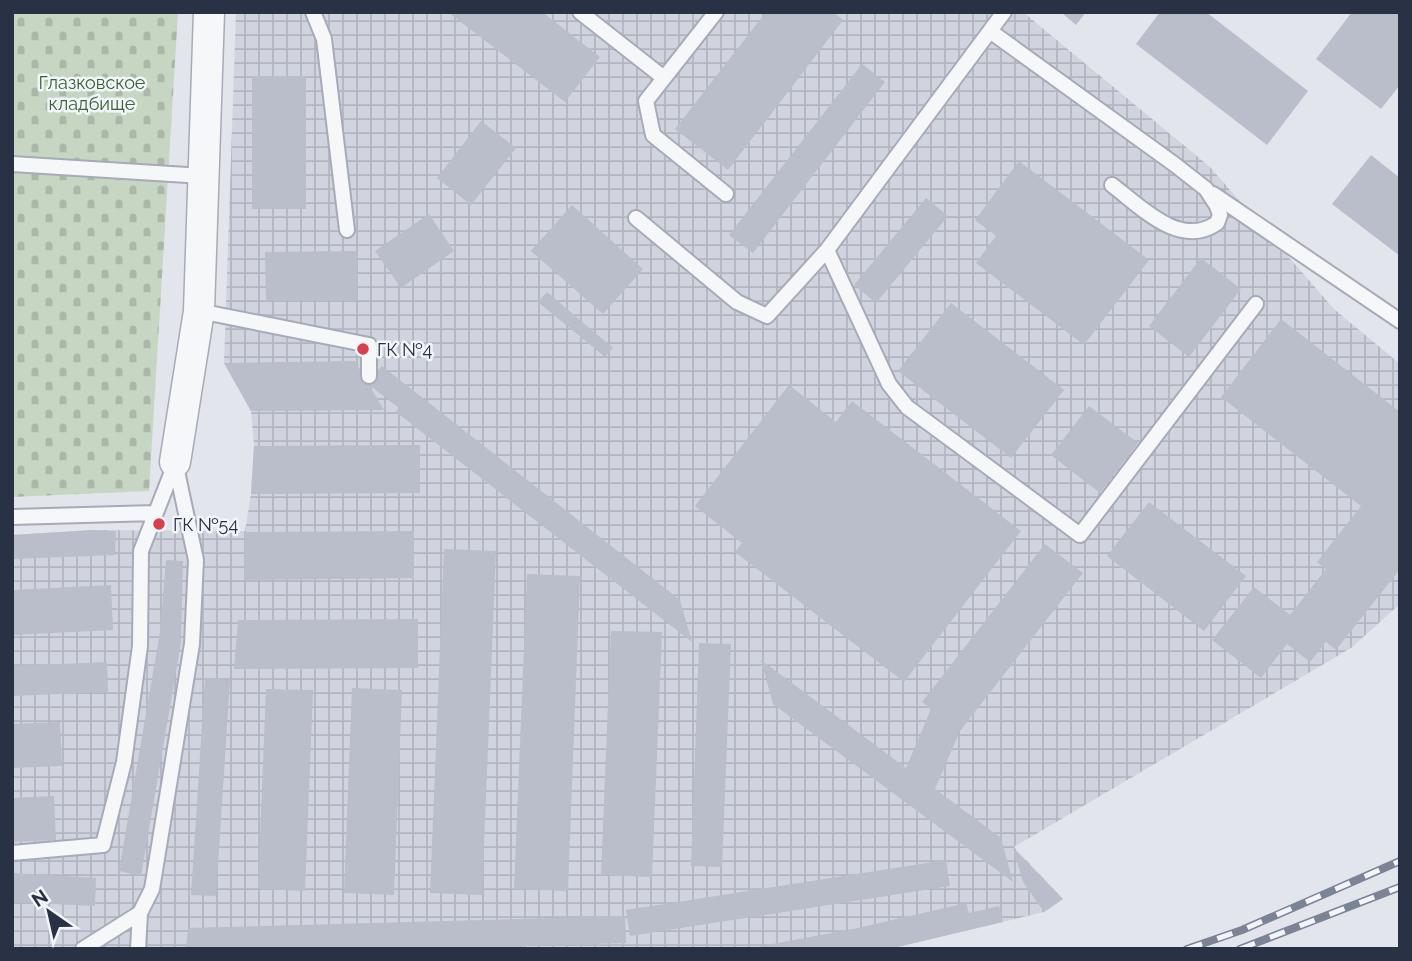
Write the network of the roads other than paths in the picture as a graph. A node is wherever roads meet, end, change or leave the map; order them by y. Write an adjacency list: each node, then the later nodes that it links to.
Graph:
1 (209, 12): 9 (street)
2 (313, 12): 14 (lane)
3 (580, 12): 7 (lane)
4 (716, 12): 7 (lane)
5 (1004, 12): 6 (lane)
6 (990, 31): 11 (lane); 15 (lane)
7 (664, 78): 12 (lane)
8 (12, 164): 9 (lane)
9 (203, 176): 17 (street)
10 (1112, 185): 11 (lane)
11 (1206, 189): 18 (lane)
12 (726, 194)
13 (636, 218): 15 (lane)
14 (347, 230)
15 (827, 250): 16 (lane)
16 (1256, 304)
17 (199, 311): 19 (lane); 20 (street)
18 (1400, 321)
19 (369, 376)
20 (175, 463): 21 (lane); 24 (lane)
21 (155, 513): 22 (lane); 23 (lane)
22 (12, 517)
23 (12, 853)
24 (140, 913): 25 (lane); 26 (lane)
25 (83, 949)
26 (138, 949)

